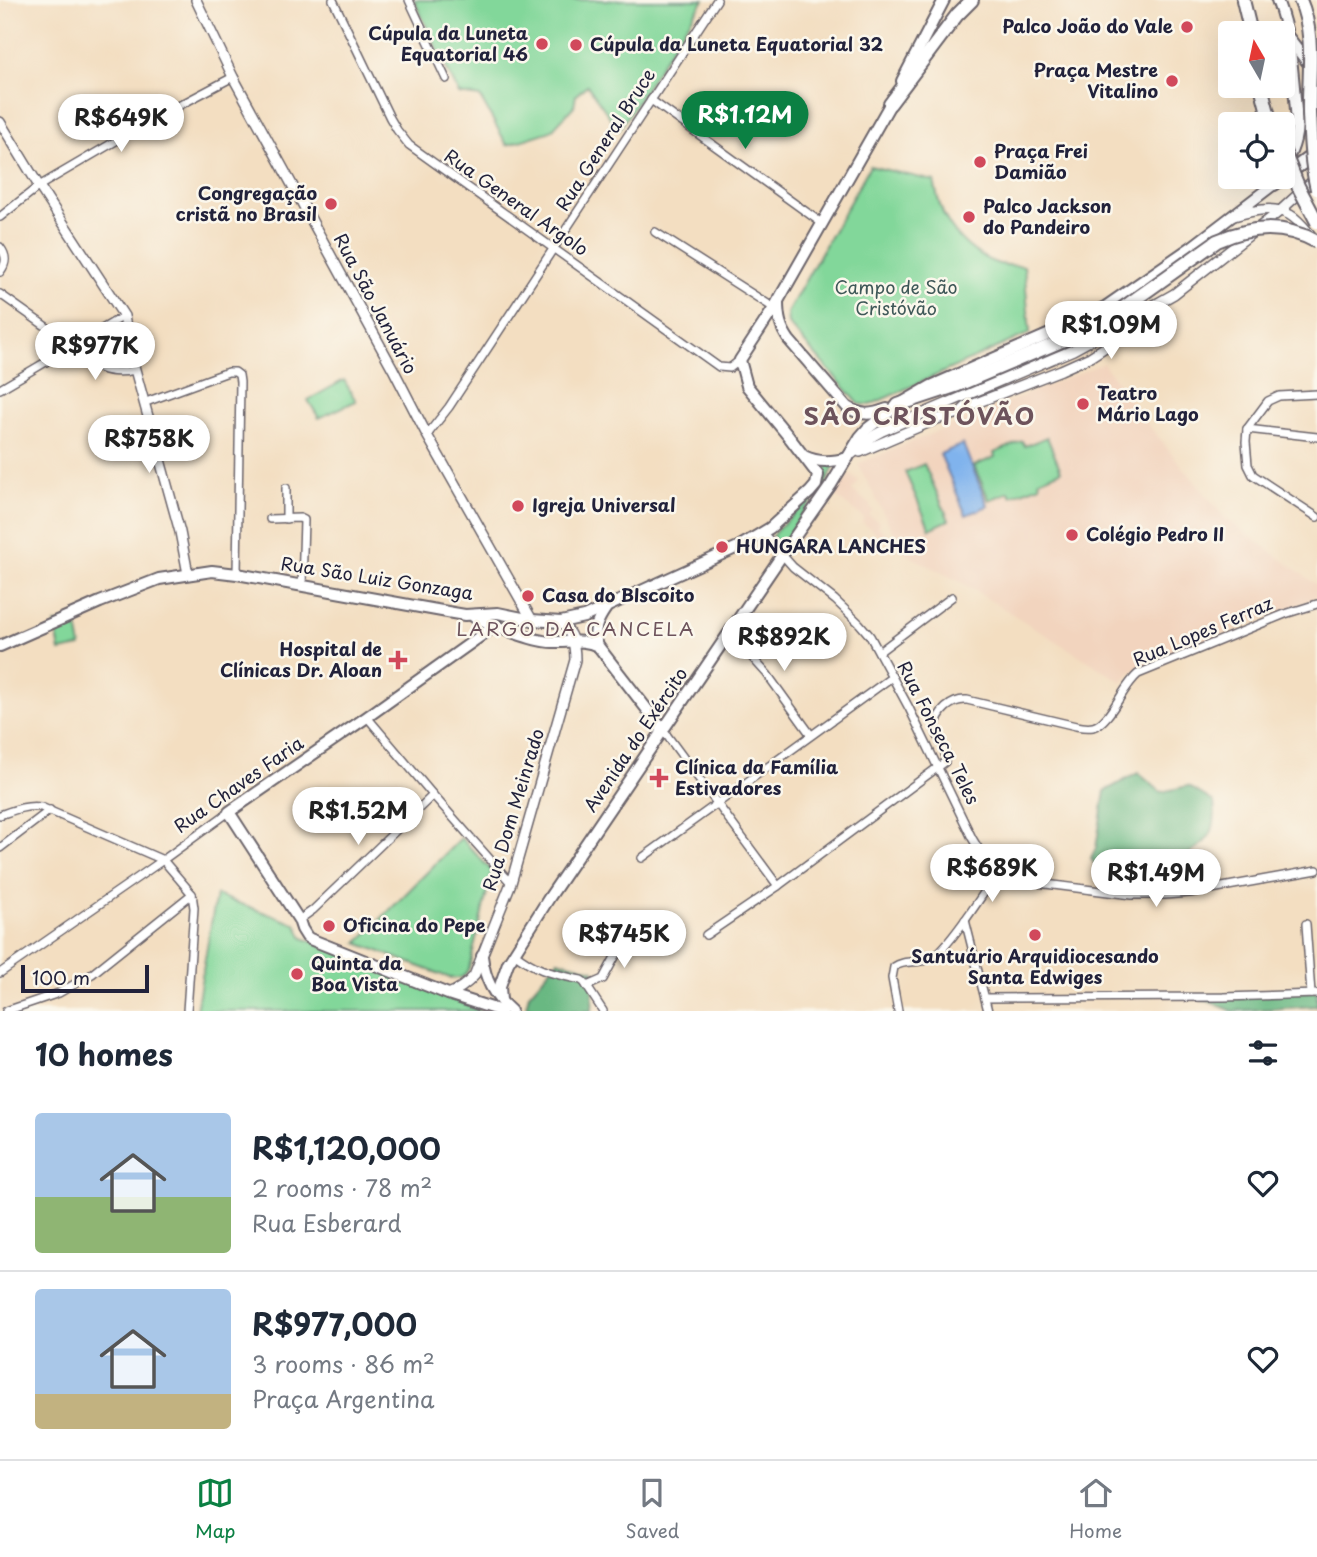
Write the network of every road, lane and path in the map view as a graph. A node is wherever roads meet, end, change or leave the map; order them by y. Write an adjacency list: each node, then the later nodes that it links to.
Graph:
1 (196, 0): 14 (street, Rua São Januário)
2 (334, 0): 40 (street, Rua General Argolo)
3 (409, 0): 15 (street)
4 (717, 0): 17 (street, Rua General Bruce)
5 (944, 0): 18 (main road)
6 (972, 0): 18 (highway)
7 (1241, 0): 10 (highway)
8 (1277, 0): 11 (main road)
9 (1300, 0): 30 (highway, bridge)
10 (1246, 21)
11 (1285, 21)
12 (1295, 46): 13 (main road)
13 (1317, 69)
14 (233, 77): 27 (street); 54 (street, Rua São Januário)
15 (446, 79)
16 (1294, 98): 20 (main road)
17 (651, 100): 35 (street); 40 (street, Rua General Bruce)
18 (890, 104): 35 (main road)
19 (0, 122): 27 (street)
20 (1295, 140)
21 (1317, 152): 23 (highway)
22 (1317, 164): 24 (main road)
23 (1295, 167)
24 (1295, 173)
25 (1317, 177): 31 (street)
26 (1295, 179): 34 (highway, bridge)
27 (39, 186): 32 (street); 45 (street)
28 (1295, 187): 36 (highway, bridge)
29 (1265, 189): 33 (main road)
30 (1317, 189)
31 (1280, 211): 33 (street); 38 (street); 43 (street)
32 (0, 217)
33 (1229, 218): 52 (main road)
34 (1317, 222)
35 (822, 224): 44 (main road)
36 (1317, 227)
37 (655, 232): 44 (street)
38 (1317, 242): 52 (highway, bridge)
39 (0, 247): 41 (street)
40 (553, 248): 47 (street, Rua General Argolo); 54 (street, Rua General Bruce)
41 (0, 272)
42 (0, 294): 46 (street)
43 (1174, 294): 57 (street); 57 (street)
44 (776, 305): 47 (main road); 52 (main road)
45 (124, 316): 46 (street); 48 (street)
46 (72, 345): 48 (street); 49 (street)
47 (740, 360): 56 (main road)
48 (135, 370): 51 (street)
49 (0, 389)
50 (1317, 394): 53 (street)
51 (146, 402): 64 (street); 65 (street)
52 (898, 405): 57 (main road)
53 (1248, 429): 55 (street); 59 (street)
54 (427, 435): 71 (street, Rua São Januário)
55 (1317, 437)
56 (804, 456): 57 (main road); 62 (main road, Rua São Luiz Gonzaga)
57 (848, 458): 63 (main road, Avenida do Exército)
58 (286, 488): 61 (street)
59 (1317, 517)
60 (270, 519): 61 (street)
61 (286, 519): 66 (street)
62 (763, 533): 63 (street, Rua Fonseca Teles); 69 (main road, Rua São Luiz Gonzaga)
63 (782, 555): 74 (main road, Avenida do Exército); 78 (street, Rua Fonseca Teles)
64 (188, 574): 65 (main road, Rua São Luiz Gonzaga); 76 (main road, Rua São Luiz Gonzaga)
65 (237, 574): 66 (main road, Rua São Luiz Gonzaga)
66 (302, 586): 70 (main road, Rua São Luiz Gonzaga)
67 (952, 597): 78 (street)
68 (1317, 604): 83 (street, Rua Lopes Ferraz)
69 (607, 606): 72 (main road, Rua São Luiz Gonzaga); 77 (main road)
70 (465, 615): 71 (main road, Rua São Luiz Gonzaga); 73 (main road)
71 (532, 620): 72 (main road, Rua São Luiz Gonzaga); 73 (main road)
72 (561, 622): 75 (street)
73 (496, 625): 75 (main road); 80 (main road, Rua Chaves Faria)
74 (730, 633): 81 (main road, Avenida do Exército); 82 (street)
75 (574, 641): 77 (main road); 94 (street, Rua Dom Meinrado)
76 (0, 646)
77 (598, 646): 81 (main road)
78 (879, 652): 79 (street, Rua Fonseca Teles)
79 (892, 677): 82 (street); 83 (street, Rua Fonseca Teles)
80 (368, 717): 84 (street); 87 (main road, Rua Chaves Faria)
81 (663, 730): 85 (street); 102 (main road, Avenida do Exército)
82 (811, 735): 85 (street)
83 (938, 768): 93 (street, Rua Fonseca Teles); 95 (street)
84 (433, 795): 94 (street); 97 (street)
85 (717, 803): 90 (street); 95 (street)
86 (50, 810): 88 (street); 89 (street); 91 (street)
87 (229, 812): 91 (street, Rua Chaves Faria); 97 (main road)
88 (0, 815)
89 (0, 848)
90 (642, 858)
91 (163, 860): 96 (street); 104 (street, Rua Chaves Faria)
92 (1317, 870): 93 (street)
93 (997, 873): 98 (street)
94 (511, 883): 103 (street, Rua Dom Meinrado)
95 (778, 886): 101 (street)
96 (192, 894): 110 (street); 111 (street)
97 (299, 919): 106 (main road)
98 (965, 920): 108 (street); 114 (street)
99 (641, 924): 105 (street)
100 (1306, 924): 107 (street)
101 (706, 935)
102 (514, 953): 105 (street); 109 (main road, Avenida do Exército)
103 (482, 956): 106 (street, Rua Dom Meinrado); 109 (main road)
104 (0, 973)
105 (587, 986): 113 (street)
106 (448, 993): 109 (main road)
107 (1314, 994): 108 (street)
108 (985, 998): 115 (street)
109 (501, 1006): 112 (main road)
110 (6, 1011)
111 (187, 1011)
112 (511, 1011)
113 (603, 1011)
114 (898, 1011)
115 (988, 1011)

